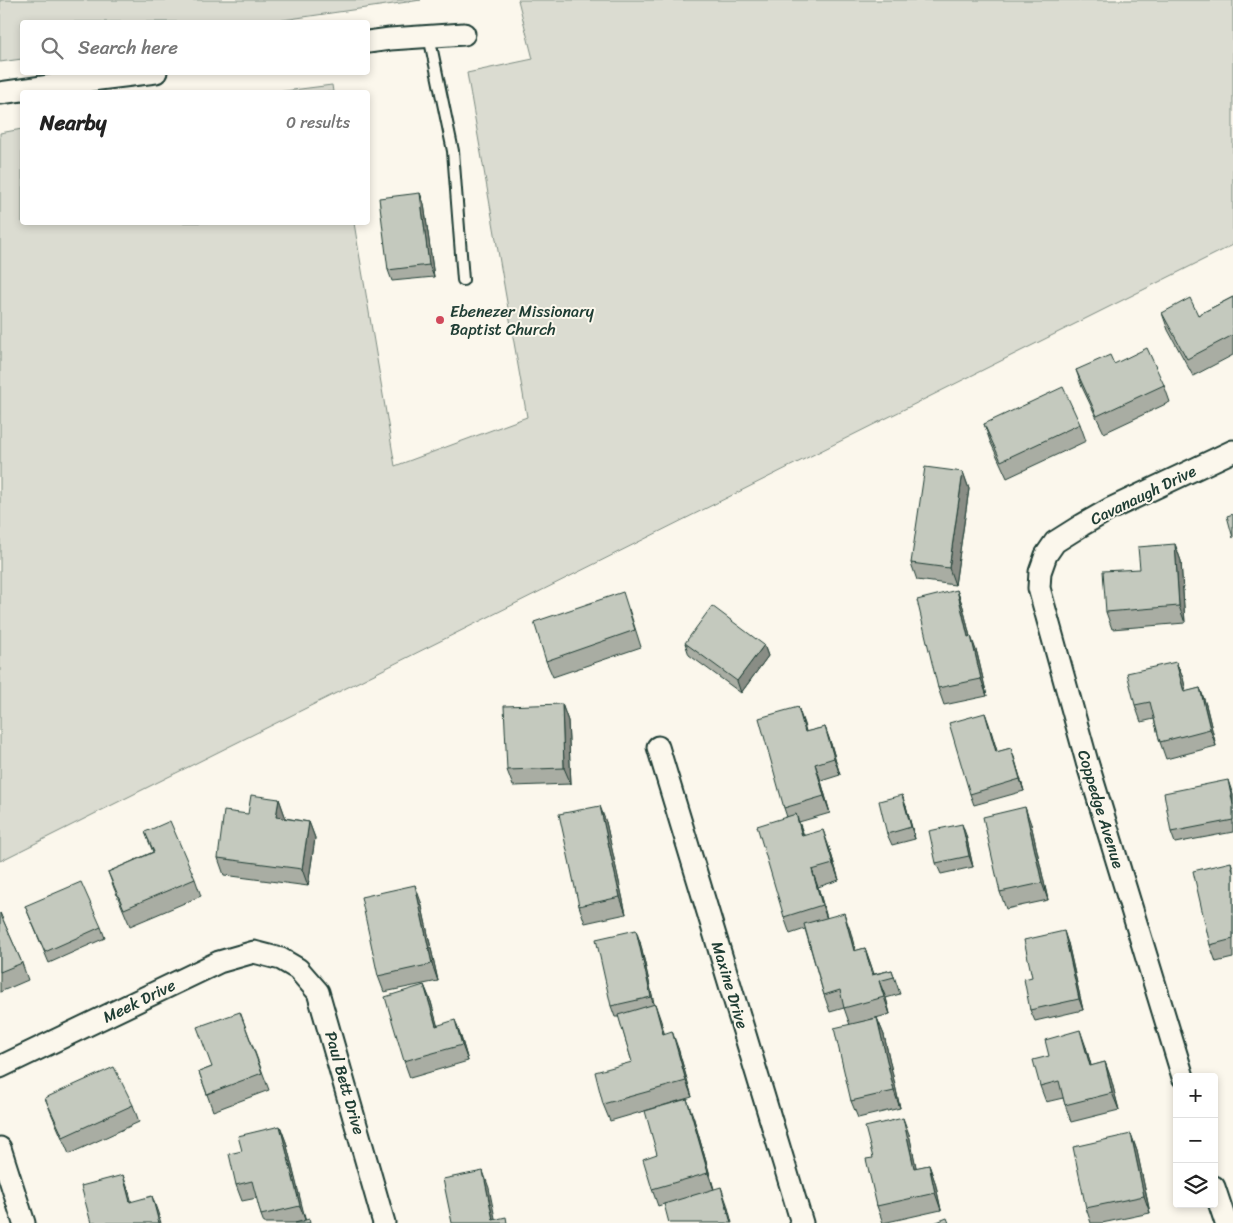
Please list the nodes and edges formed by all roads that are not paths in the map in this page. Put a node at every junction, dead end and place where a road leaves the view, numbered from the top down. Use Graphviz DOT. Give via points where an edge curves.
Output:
graph roads {
  1 [pos="464,34"];
  2 [pos="429,36"];
  3 [pos="370,42"];
  4 [pos="132,75"];
  5 [pos="20,90"];
  6 [pos="21,90"];
  7 [pos="0,93"];
  8 [pos="463,280"];
  9 [pos="1233,451"];
  10 [pos="1055,542"];
  11 [pos="658,747"];
  12 [pos="281,959"];
  13 [pos="0,1067"];
  14 [pos="1182,1073"];
  15 [pos="0,1148"];
  16 [pos="1218,1199"];
  17 [pos="24,1223"];
  18 [pos="384,1223"];
  19 [pos="802,1223"];
  20 [pos="1226,1223"];
  1 -- 2 [label="street"];
  2 -- 3 [label="street"];
  2 -- 8 [label="lane" via="454,151"];
  4 -- 6 [label="street"];
  5 -- 7 [label="street"];
  9 -- 10 [label="street, Cavanaugh Drive" via="1110,509"];
  10 -- 14 [label="street, Coppedge Avenue" via="1040,572 1039,588 1087,762"];
  11 -- 19 [label="street, Maxine Drive"];
  12 -- 13 [label="street, Meek Drive" via="254,952 219,962"];
  12 -- 18 [label="street, Paul Bett Drive" via="298,969 318,992"];
  15 -- 17 [label="street"];
  16 -- 20 [label="street"];
}
